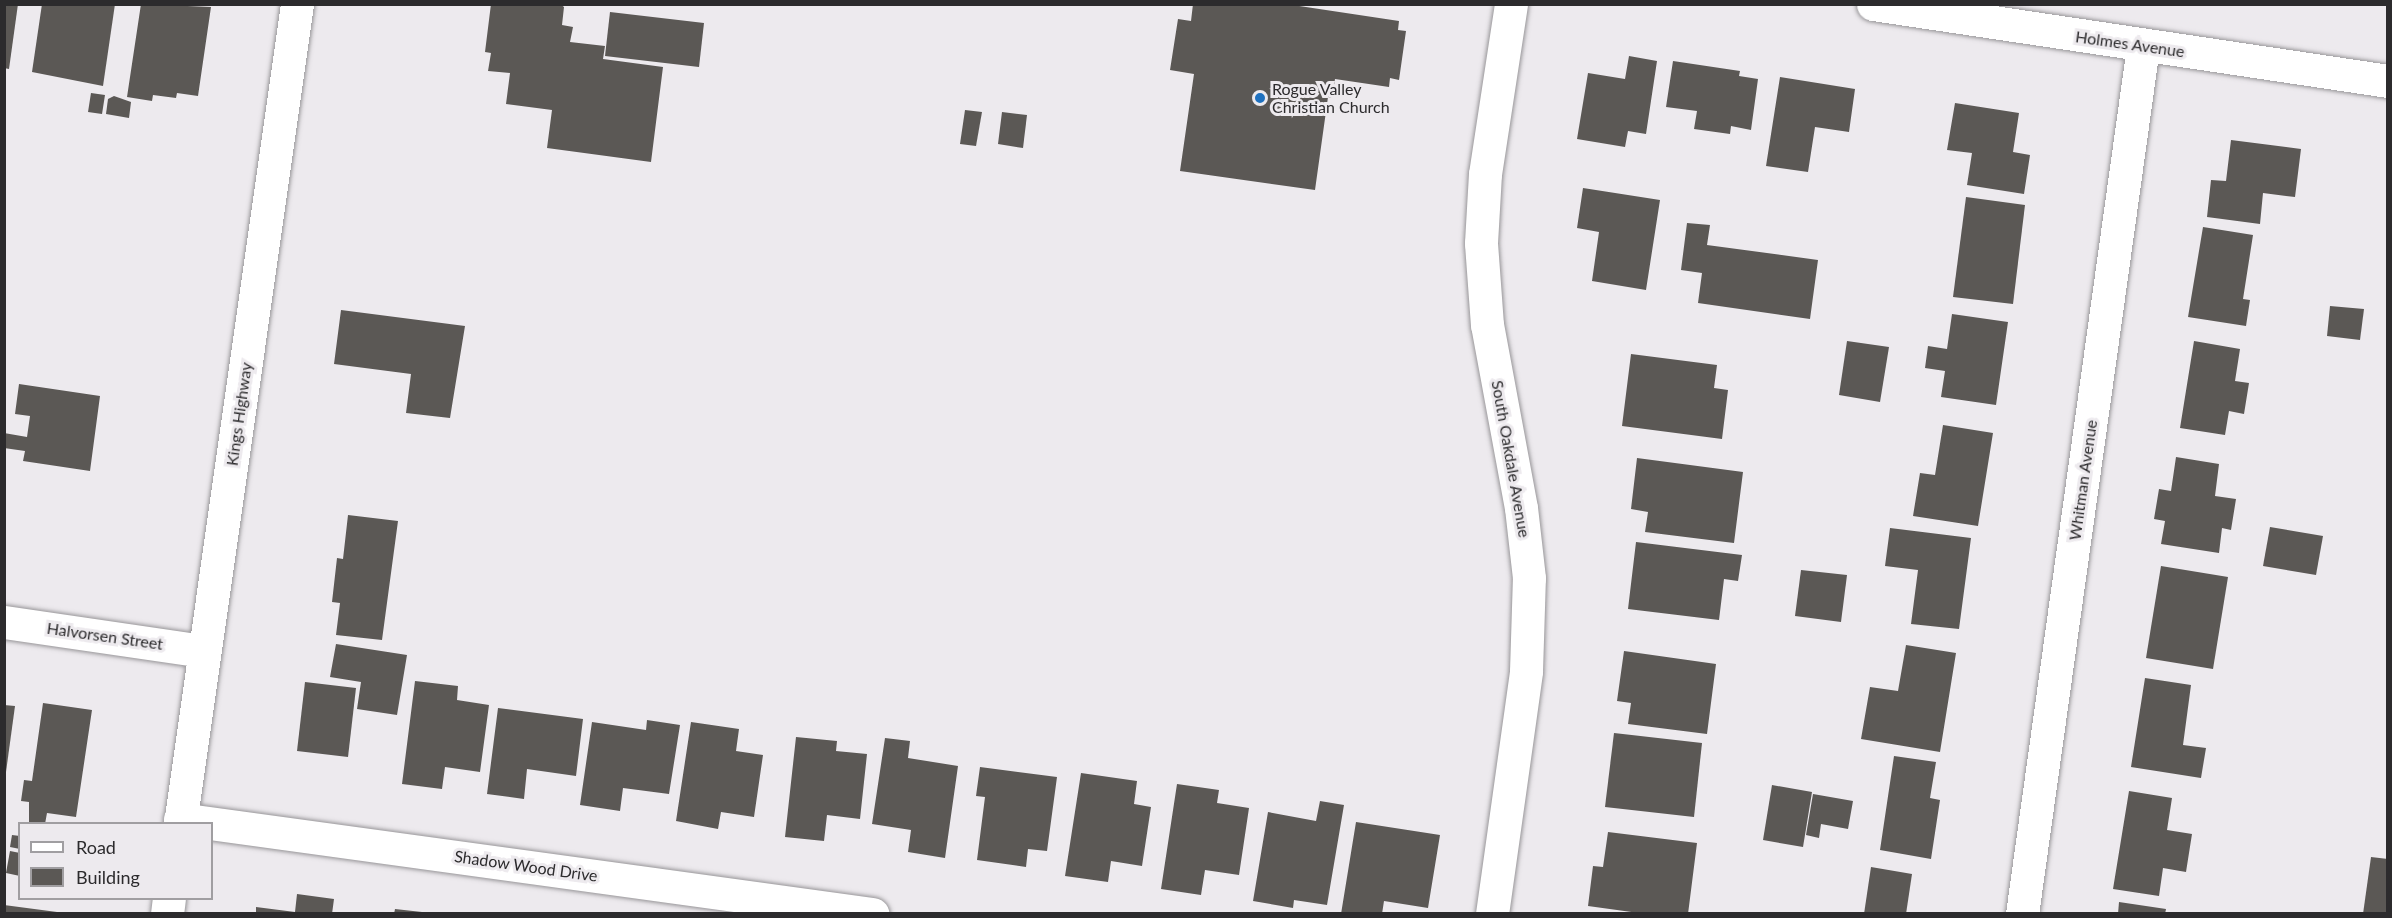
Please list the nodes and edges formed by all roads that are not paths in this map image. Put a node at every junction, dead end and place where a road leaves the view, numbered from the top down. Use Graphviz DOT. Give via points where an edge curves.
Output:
graph roads {
  1 [pos="297,4"];
  2 [pos="1511,4"];
  3 [pos="1873,4"];
  4 [pos="2143,46"];
  5 [pos="2388,81"];
  6 [pos="4,622"];
  7 [pos="204,651"];
  8 [pos="180,821"];
  9 [pos="213,825"];
  10 [pos="873,914"];
  11 [pos="1492,914"];
  12 [pos="2022,914"];
  1 -- 7 [label="street, Kings Highway"];
  2 -- 11 [label="street, South Oakdale Avenue" via="1485,174 1481,243 1487,325 1521,508 1529,578 1526,671"];
  3 -- 4 [label="street, Holmes Avenue"];
  4 -- 5 [label="street, Holmes Avenue"];
  4 -- 12 [label="street, Whitman Avenue"];
  6 -- 7 [label="street, Halvorsen Street"];
  7 -- 8 [label="street, Kings Highway"];
  9 -- 10 [label="street, Shadow Wood Drive"];
}
